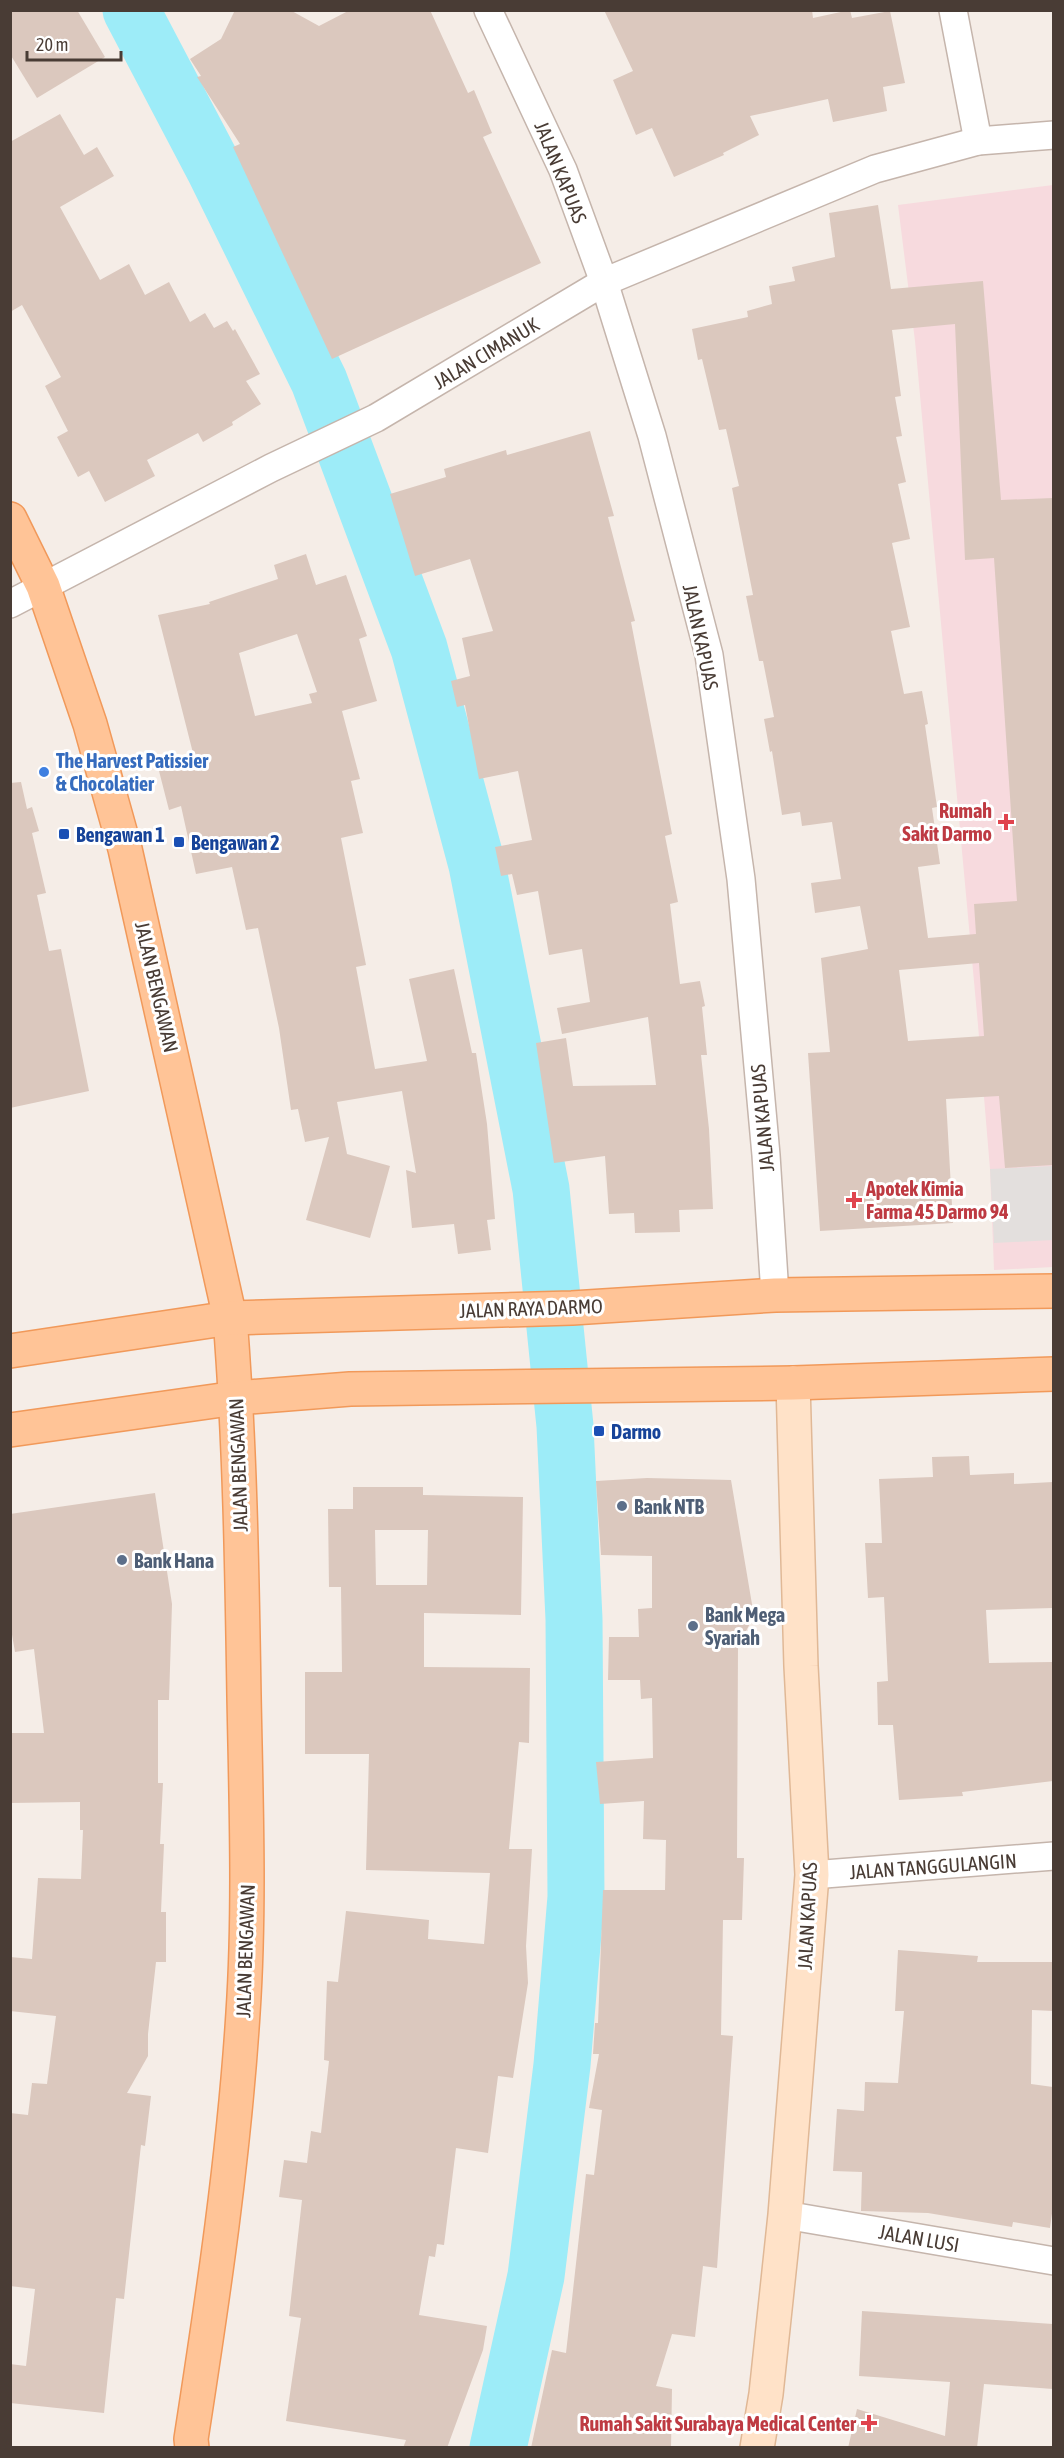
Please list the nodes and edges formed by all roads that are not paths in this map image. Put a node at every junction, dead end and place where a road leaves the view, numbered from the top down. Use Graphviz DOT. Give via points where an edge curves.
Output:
graph roads {
  1 [pos="488,10"];
  2 [pos="953,10"];
  3 [pos="1053,135"];
  4 [pos="978,141"];
  5 [pos="604,282"];
  6 [pos="10,519"];
  7 [pos="43,586"];
  8 [pos="10,604"];
  9 [pos="1053,1292"];
  10 [pos="775,1295"];
  11 [pos="230,1318"];
  12 [pos="10,1352"];
  13 [pos="1053,1374"];
  14 [pos="793,1383"];
  15 [pos="236,1398"];
  16 [pos="10,1430"];
  17 [pos="1053,1857"];
  18 [pos="812,1875"];
  19 [pos="785,2215"];
  20 [pos="1053,2261"];
  21 [pos="190,2445"];
  22 [pos="757,2448"];
  1 -- 5 [label="street, JALAN KAPUAS" via="563,170"];
  2 -- 4 [label="street"];
  3 -- 4 [label="street, JALAN CIMANUK"];
  4 -- 5 [label="street, JALAN CIMANUK" via="875,169"];
  5 -- 7 [label="street, JALAN CIMANUK" via="376,418"];
  5 -- 10 [label="street, JALAN KAPUAS" via="651,436 709,655 741,879"];
  6 -- 7 [label="main road, JALAN BENGAWAN"];
  7 -- 8 [label="street, JALAN CIMANUK"];
  7 -- 11 [label="main road, JALAN BENGAWAN" via="90,724 125,849"];
  9 -- 10 [label="main road, JALAN RAYA DARMO"];
  10 -- 11 [label="main road, JALAN RAYA DARMO" via="572,1308"];
  11 -- 12 [label="main road, JALAN RAYA DARMO"];
  11 -- 15 [label="main road, JALAN BENGAWAN"];
  13 -- 14 [label="main road"];
  14 -- 15 [label="main road" via="350,1389"];
  14 -- 18 [label="street, JALAN KAPUAS"];
  15 -- 16 [label="main road"];
  15 -- 21 [label="main road, JALAN BENGAWAN" via="248,1885 244,2011 217,2273"];
  17 -- 18 [label="street, JALAN TANGGULANGIN"];
  18 -- 19 [label="street, JALAN KAPUAS"];
  19 -- 20 [label="street, JALAN LUSI"];
  19 -- 22 [label="street, JALAN KAPUAS"];
}
